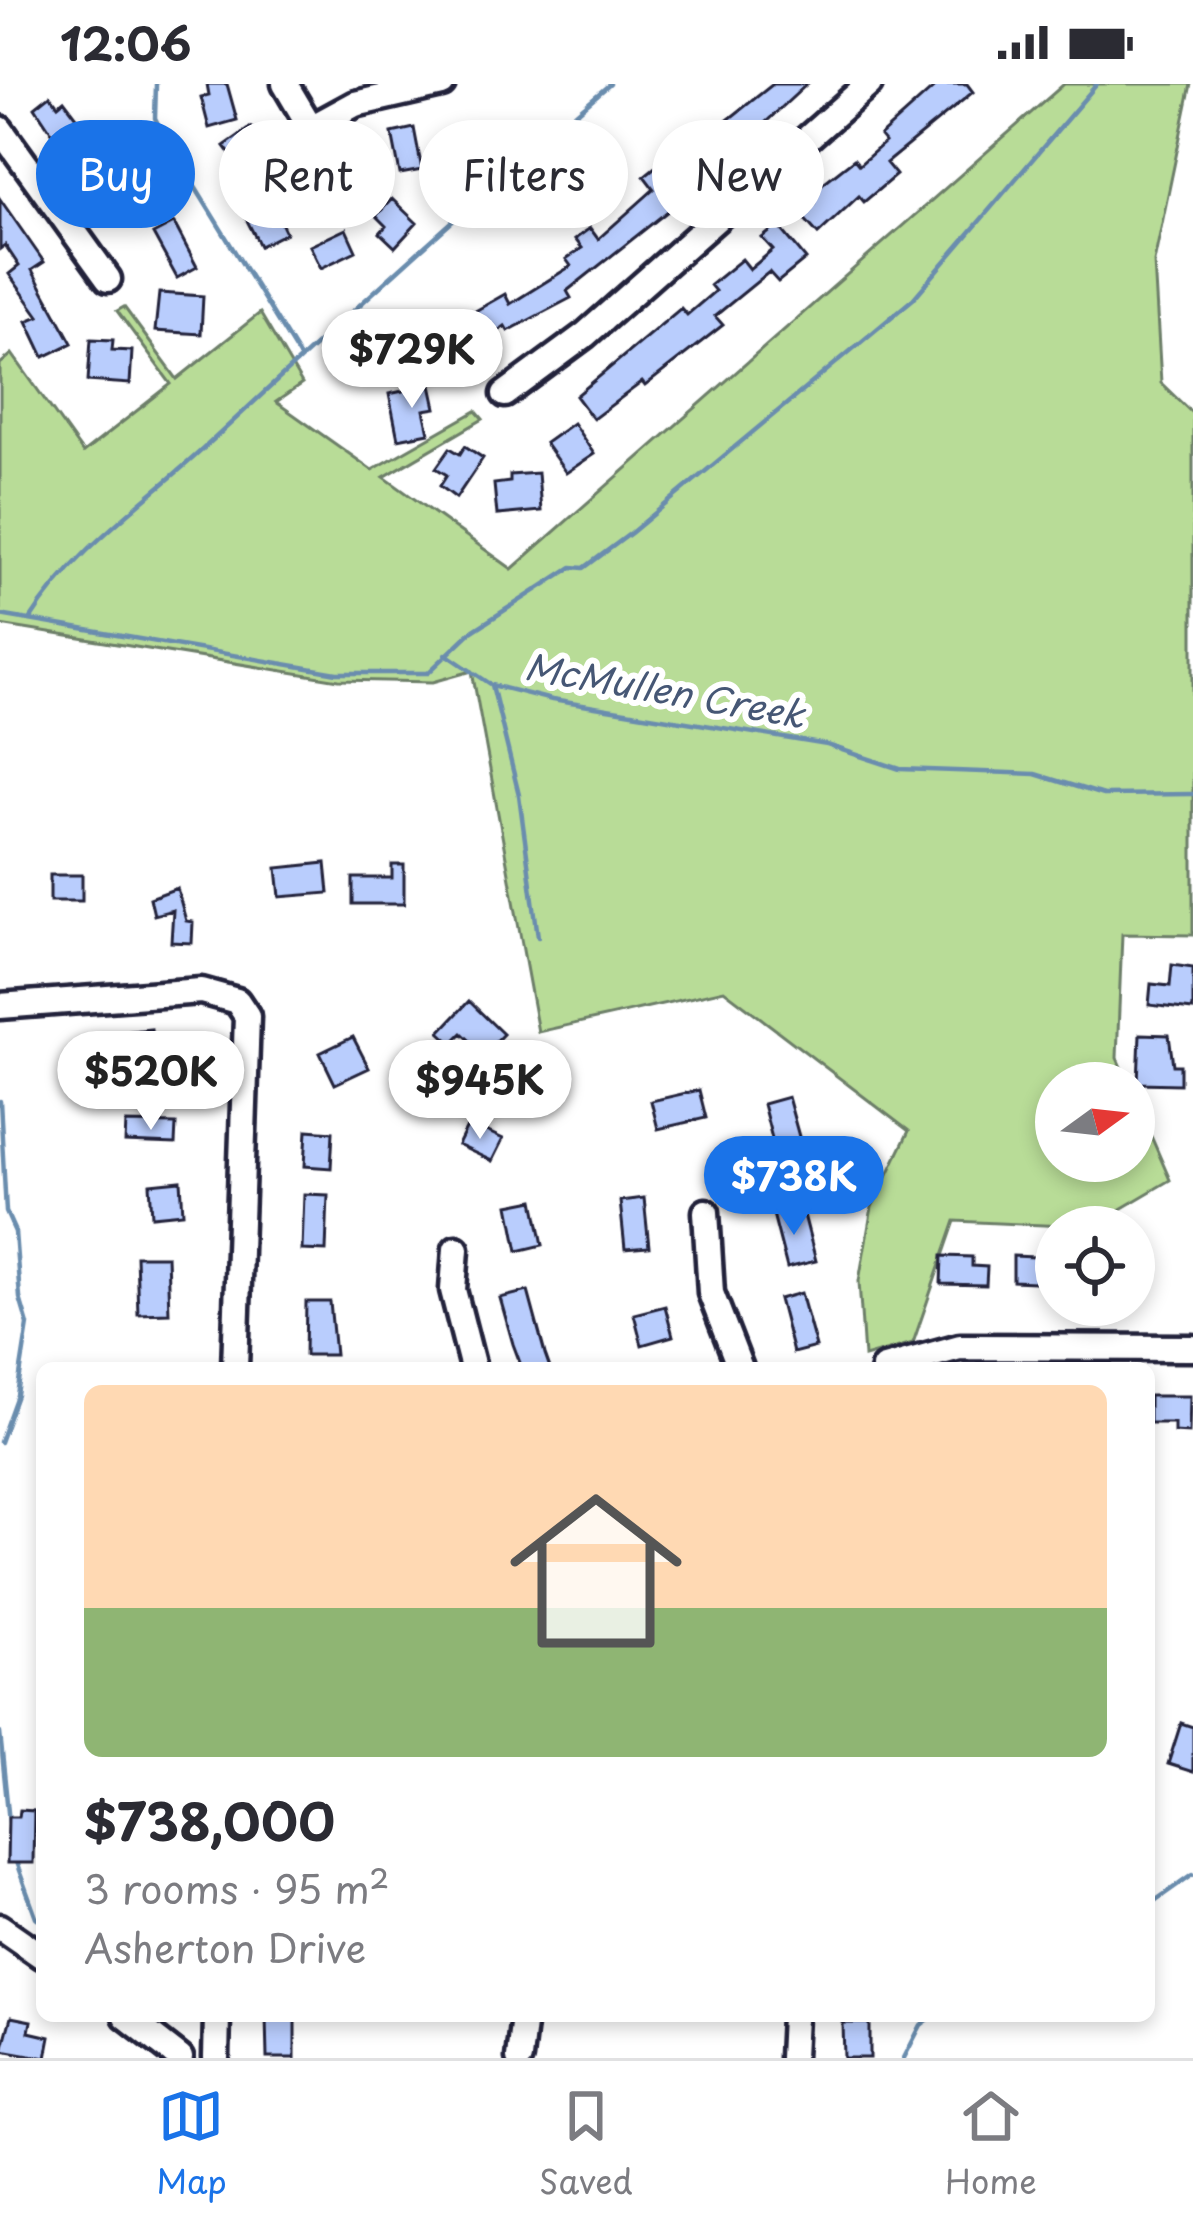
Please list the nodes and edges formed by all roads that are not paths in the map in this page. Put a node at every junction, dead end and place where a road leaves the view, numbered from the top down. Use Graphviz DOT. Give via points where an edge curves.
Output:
graph roads {
  1 [pos="285,84"];
  2 [pos="442,84"];
  3 [pos="868,84"];
  4 [pos="305,120"];
  5 [pos="325,120"];
  6 [pos="0,129"];
  7 [pos="108,279"];
  8 [pos="505,394"];
  9 [pos="0,1006"];
  10 [pos="706,1212"];
  11 [pos="456,1249"];
  12 [pos="1193,1348"];
  13 [pos="235,1362"];
  14 [pos="471,1362"];
  15 [pos="738,1362"];
  16 [pos="906,1362"];
  17 [pos="0,1928"];
  18 [pos="36,1952"];
  19 [pos="134,2022"];
  20 [pos="217,2022"];
  21 [pos="523,2022"];
  22 [pos="794,2022"];
  23 [pos="180,2058"];
  24 [pos="216,2058"];
  25 [pos="519,2058"];
  26 [pos="792,2058"];
  1 -- 4 [label="street"];
  2 -- 5 [label="street" via="356,104"];
  3 -- 8 [label="street" via="585,335"];
  6 -- 7 [label="street"];
  9 -- 13 [label="street" via="201,991 237,1001 247,1016"];
  10 -- 15 [label="street" via="712,1294"];
  11 -- 14 [label="street" via="453,1290"];
  12 -- 16 [label="street" via="960,1347"];
  17 -- 18 [label="street"];
  19 -- 23 [label="street"];
  20 -- 24 [label="street"];
  21 -- 25 [label="street"];
  22 -- 26 [label="street"];
}
